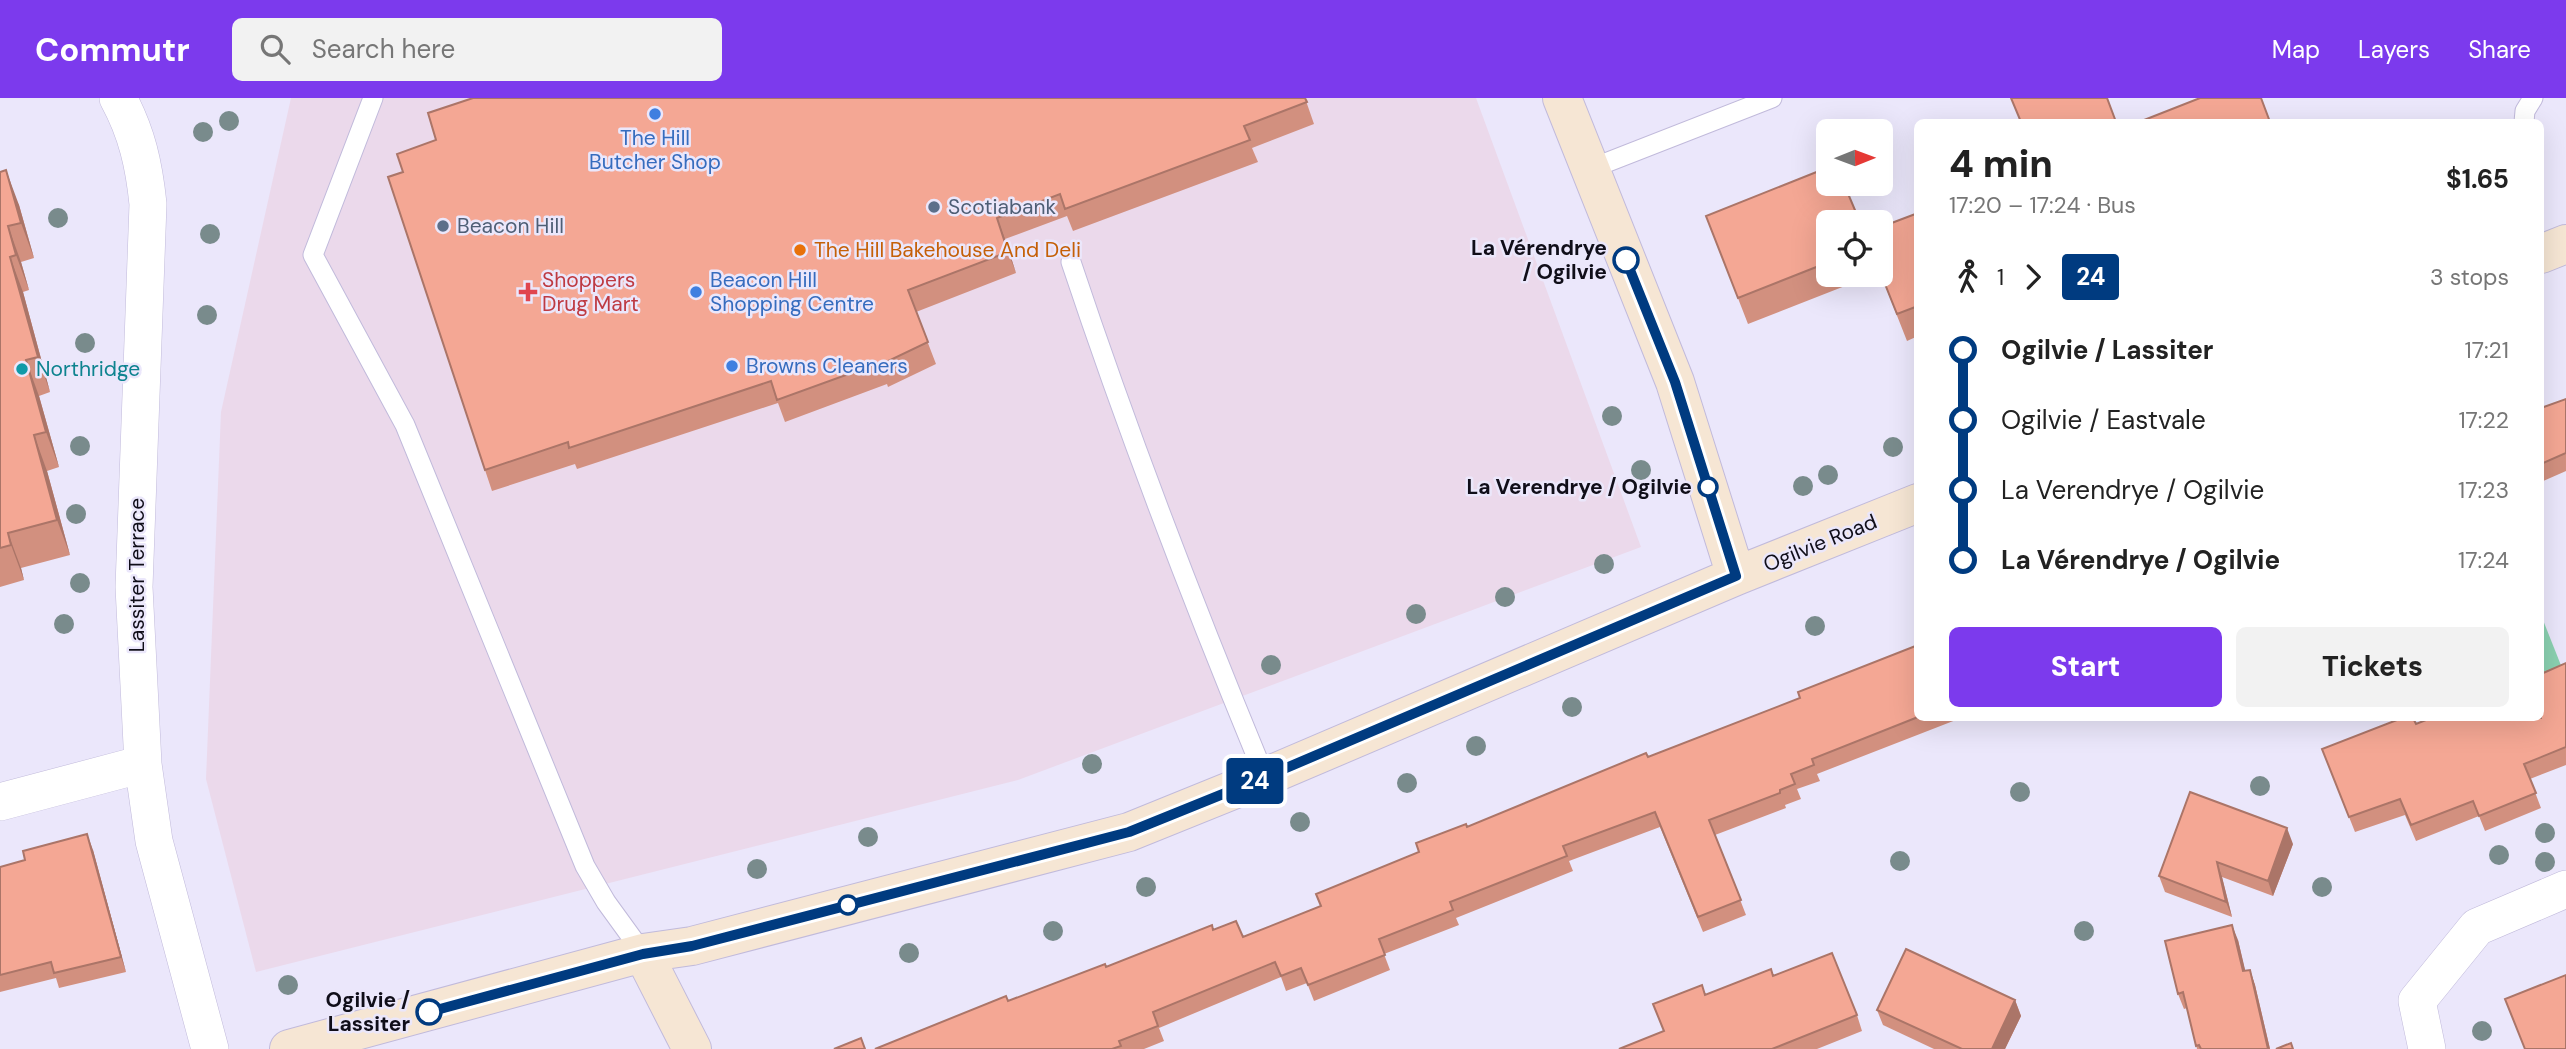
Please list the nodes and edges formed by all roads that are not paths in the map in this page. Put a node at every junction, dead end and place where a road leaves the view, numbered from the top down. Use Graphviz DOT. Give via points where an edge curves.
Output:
graph roads {
  1 [pos="118,98"];
  2 [pos="373,98"];
  3 [pos="1562,98"];
  4 [pos="1772,98"];
  5 [pos="2533,98"];
  6 [pos="2524,119"];
  7 [pos="1590,169"];
  8 [pos="1070,262"];
  9 [pos="1914,505"];
  10 [pos="1736,576"];
  11 [pos="143,764"];
  12 [pos="1265,777"];
  13 [pos="0,802"];
  14 [pos="2566,889"];
  15 [pos="643,954"];
  16 [pos="210,1049"];
  17 [pos="289,1049"];
  18 [pos="692,1049"];
  19 [pos="2427,1049"];
  1 -- 11 [label="street, Lassiter Terrace" via="133,127 148,204 134,587"];
  2 -- 15 [label="lane" via="313,255 405,425 585,866"];
  3 -- 7 [label="street"];
  4 -- 7 [label="lane"];
  5 -- 6 [label="lane"];
  7 -- 10 [label="street" via="1675,382"];
  8 -- 12 [label="lane" via="1112,387"];
  9 -- 10 [label="street, Ogilvie Road"];
  10 -- 12 [label="street, Ogilvie Road"];
  11 -- 13 [label="street"];
  11 -- 16 [label="street, Lassiter Terrace" via="154,841"];
  12 -- 15 [label="street, Ogilvie Road" via="1129,832 692,946"];
  14 -- 19 [label="street" via="2477,927 2417,1001"];
  15 -- 17 [label="street, Ogilvie Road"];
  15 -- 18 [label="street"];
}
